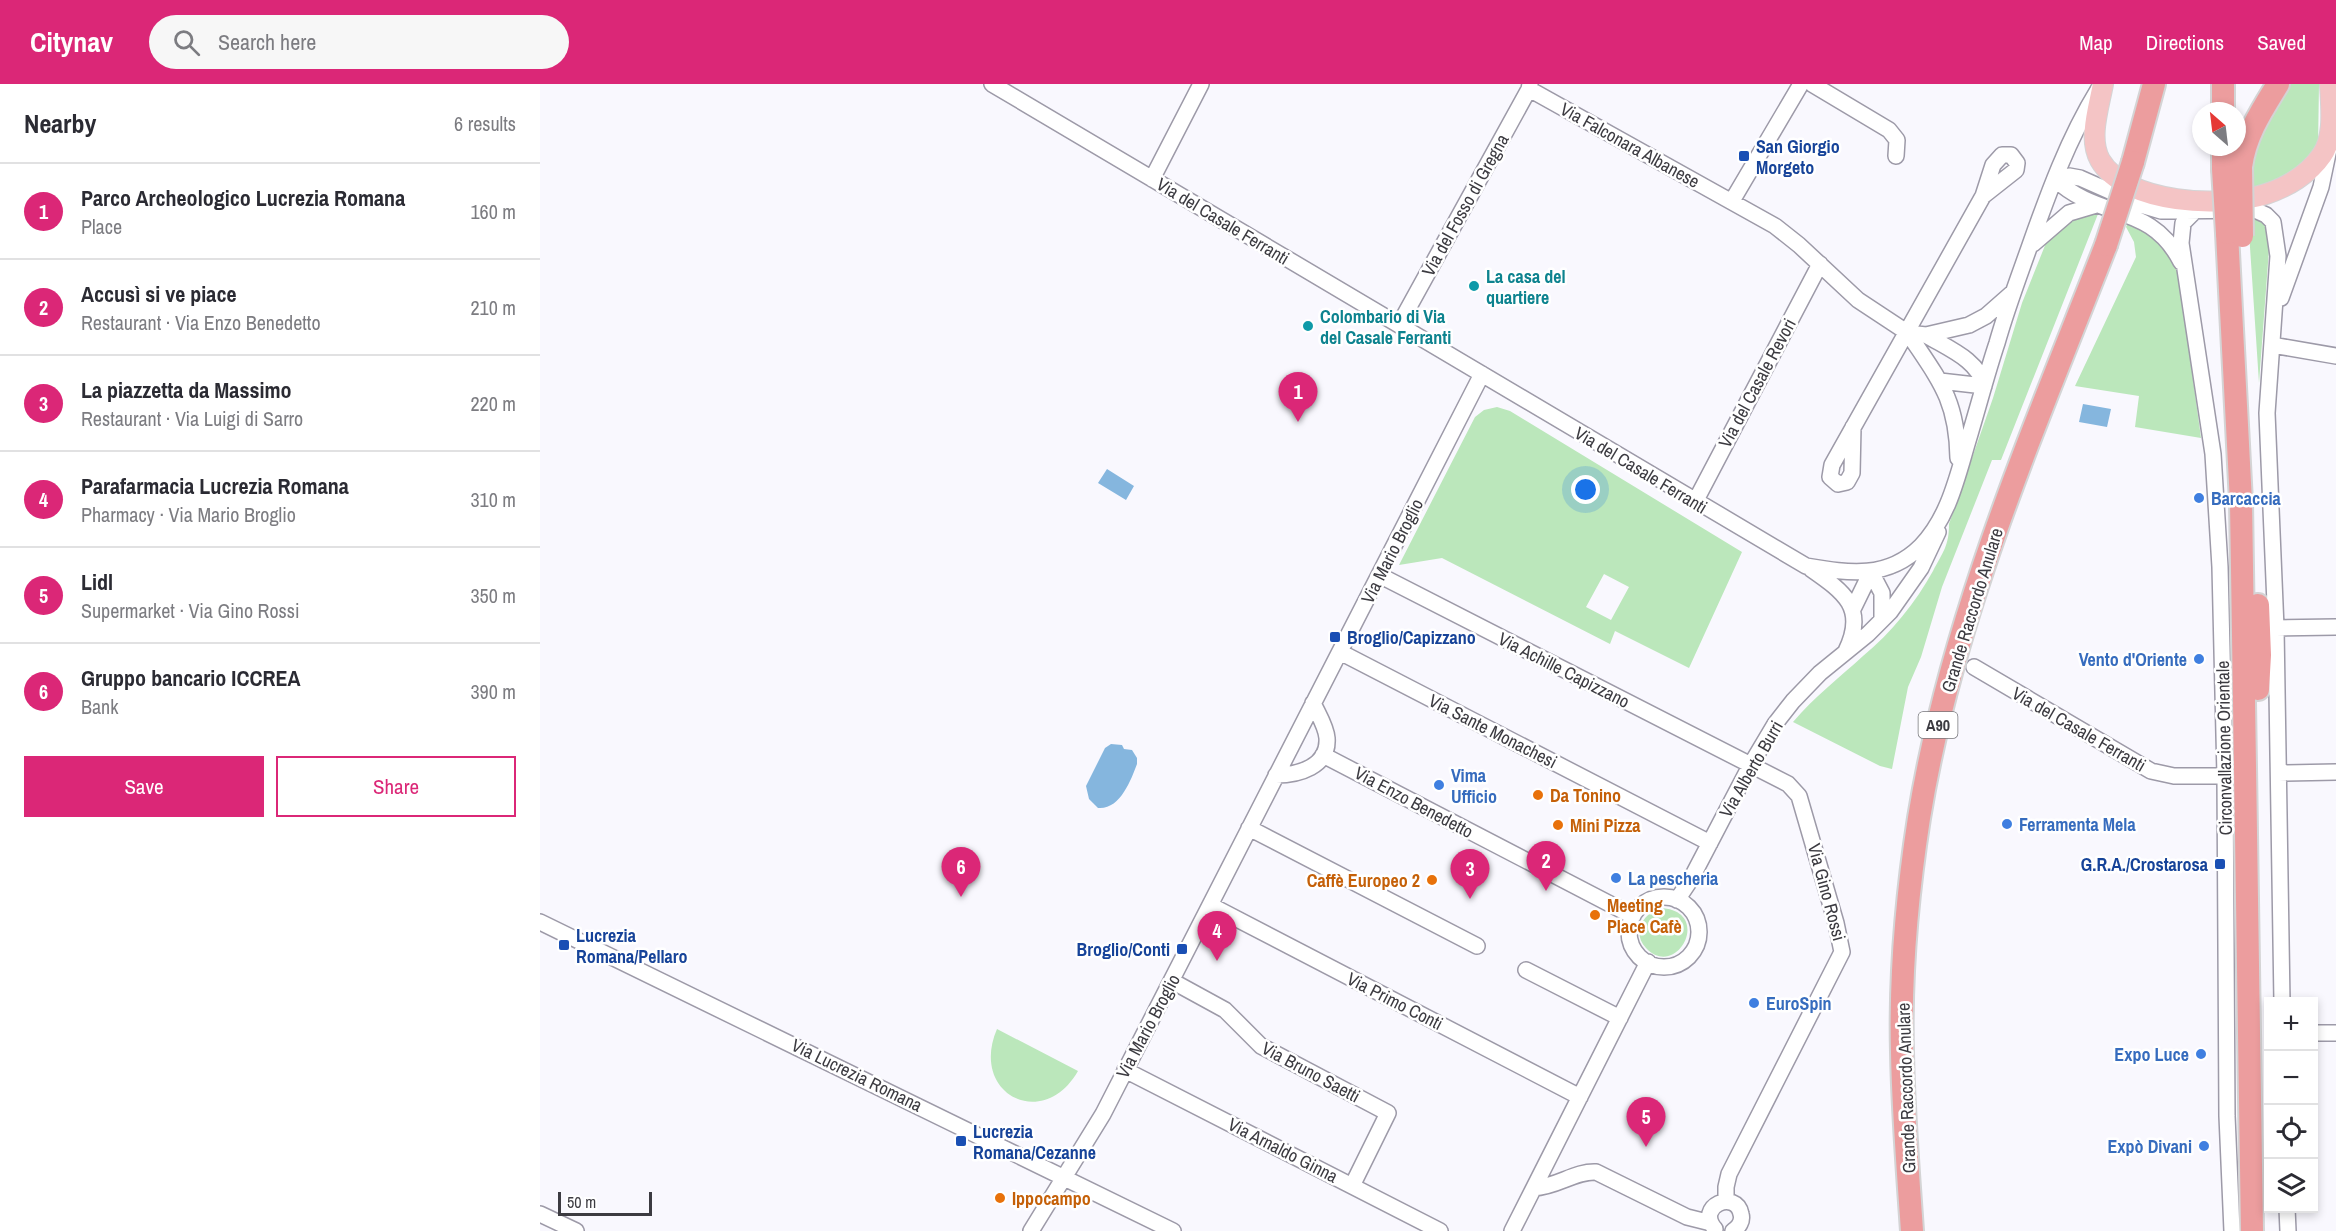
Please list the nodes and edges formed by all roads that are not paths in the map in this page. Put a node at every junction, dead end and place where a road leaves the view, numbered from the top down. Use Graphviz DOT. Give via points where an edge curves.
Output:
graph roads {
  1 [pos="992,84"];
  2 [pos="1201,84"];
  3 [pos="1801,84"];
  4 [pos="1812,84"];
  5 [pos="2102,84"];
  6 [pos="2154,84"];
  7 [pos="2223,84"];
  8 [pos="2278,84"];
  9 [pos="2330,84"];
  10 [pos="1529,87"];
  11 [pos="2223,102"];
  12 [pos="2330,138"];
  13 [pos="1896,156"];
  14 [pos="2229,161"];
  15 [pos="1152,179"];
  16 [pos="2055,179"];
  17 [pos="1983,195"];
  18 [pos="1732,201"];
  19 [pos="2096,205"];
  20 [pos="2194,213"];
  21 [pos="2029,248"];
  22 [pos="1820,264"];
  23 [pos="2184,268"];
  24 [pos="2013,292"];
  25 [pos="2274,318"];
  26 [pos="1399,325"];
  27 [pos="1908,333"];
  28 [pos="1926,335"];
  29 [pos="2272,345"];
  30 [pos="2336,356"];
  31 [pos="1482,374"];
  32 [pos="1940,381"];
  33 [pos="1984,386"];
  34 [pos="1509,392"];
  35 [pos="1470,398"];
  36 [pos="1853,428"];
  37 [pos="1958,474"];
  38 [pos="1695,502"];
  39 [pos="1944,512"];
  40 [pos="1806,566"];
  41 [pos="1871,572"];
  42 [pos="1379,575"];
  43 [pos="1853,609"];
  44 [pos="1882,620"];
  45 [pos="2336,627"];
  46 [pos="2276,628"];
  47 [pos="1340,652"];
  48 [pos="1845,653"];
  49 [pos="1974,667"];
  50 [pos="1313,703"];
  51 [pos="1323,755"];
  52 [pos="1750,766"];
  53 [pos="2336,772"];
  54 [pos="2235,773"];
  55 [pos="2279,773"];
  56 [pos="1276,775"];
  57 [pos="1249,828"];
  58 [pos="1710,843"];
  59 [pos="1677,900"];
  60 [pos="1210,905"];
  61 [pos="1633,916"];
  62 [pos="540,922"];
  63 [pos="1477,946"];
  64 [pos="1648,962"];
  65 [pos="1526,970"];
  66 [pos="1172,981"];
  67 [pos="2282,997"];
  68 [pos="1620,1018"];
  69 [pos="2318,1033"];
  70 [pos="2336,1033"];
  71 [pos="1125,1070"];
  72 [pos="1580,1097"];
  73 [pos="1065,1178"];
  74 [pos="1352,1186"];
  75 [pos="1534,1188"];
  76 [pos="1726,1201"];
  77 [pos="2287,1213"];
  78 [pos="540,1214"];
  79 [pos="1149,1226"];
  80 [pos="1714,1227"];
  81 [pos="576,1231"];
  82 [pos="1031,1231"];
  83 [pos="1173,1231"];
  84 [pos="1440,1231"];
  85 [pos="1512,1231"];
  86 [pos="1733,1231"];
  87 [pos="1912,1231"];
  88 [pos="2232,1231"];
  89 [pos="2252,1231"];
  90 [pos="2288,1231"];
  1 -- 15 [label="street, Via del Casale Ferranti"];
  2 -- 15 [label="street"];
  3 -- 18 [label="street"];
  4 -- 13 [label="street" via="1889,130 1897,140"];
  5 -- 12 [label="main road" via="2095,132 2100,159 2109,172 2128,186 2159,196 2199,201 2266,194 2308,171"];
  5 -- 16 [label="street, Via del Casale Ferranti"];
  6 -- 87 [label="highway, Grande Raccordo Anulare / A90, bridge" via="2106,245 1981,574 1953,664 1926,778 1912,872 1903,977 1902,1052"];
  7 -- 11 [label="highway"];
  8 -- 14 [label="highway" via="2246,142"];
  9 -- 12 [label="main road"];
  10 -- 18 [label="street, Via Falconara Albanese"];
  10 -- 26 [label="street, Via del Fosso di Gregna"];
  12 -- 25 [label="street" via="2322,187"];
  14 -- 54 [label="highway, bridge" via="2241,502"];
  15 -- 26 [label="street, Via del Casale Ferranti"];
  16 -- 19 [label="street"];
  16 -- 20 [label="street" via="2076,176 2146,207"];
  16 -- 21 [label="street, Via del Casale Ferranti"];
  17 -- 27 [label="street"];
  18 -- 22 [label="street, Via Falconara Albanese" via="1783,231"];
  19 -- 21 [label="street" via="2069,213"];
  19 -- 23 [label="street" via="2155,228 2169,241"];
  20 -- 23 [label="street" via="2184,220 2182,227"];
  20 -- 25 [label="street" via="2255,210 2271,219 2278,256"];
  21 -- 24 [label="street, Via del Casale Ferranti"];
  22 -- 27 [label="street, Via Falconara Albanese" via="1858,300"];
  22 -- 38 [label="street, Via del Casale Revori"];
  23 -- 54 [label="street, Circonvallazione Orientale" via="2215,466"];
  24 -- 28 [label="street" via="1976,322"];
  24 -- 33 [label="street, Via del Casale Ferranti"];
  25 -- 29 [label="street"];
  26 -- 31 [label="street, Via del Casale Ferranti"];
  27 -- 28 [label="street"];
  27 -- 32 [label="street"];
  27 -- 36 [label="street"];
  28 -- 33 [label="street" via="1971,363"];
  29 -- 30 [label="street"];
  29 -- 46 [label="street" via="2267,413"];
  31 -- 34 [label="street, Via del Casale Ferranti"];
  31 -- 35 [label="street, Via Mario Broglio"];
  32 -- 33 [label="street"];
  32 -- 37 [label="street" via="1954,417"];
  33 -- 37 [label="street, Via del Casale Ferranti"];
  34 -- 35 [label="street" via="1487,392"];
  34 -- 38 [label="street, Via del Casale Ferranti"];
  35 -- 42 [label="street, Via Mario Broglio"];
  37 -- 39 [label="street, Via del Casale Ferranti"];
  38 -- 40 [label="street, Via del Casale Ferranti"];
  39 -- 41 [label="street, Via del Casale Ferranti" via="1917,549 1900,561"];
  39 -- 44 [label="street, Via Alberto Burri" via="1927,559"];
  40 -- 41 [label="street, Via del Casale Ferranti" via="1848,573"];
  40 -- 43 [label="street" via="1842,593"];
  41 -- 43 [label="street"];
  41 -- 44 [label="street" via="1882,593"];
  42 -- 47 [label="street, Via Mario Broglio"];
  42 -- 52 [label="street, Via Achille Capizzano"];
  43 -- 48 [label="street" via="1854,630"];
  44 -- 48 [label="street, Via Alberto Burri"];
  45 -- 46 [label="street"];
  46 -- 55 [label="street"];
  47 -- 50 [label="street, Via Mario Broglio"];
  47 -- 58 [label="street, Via Sante Monachesi"];
  48 -- 52 [label="street, Via Alberto Burri" via="1793,701"];
  49 -- 54 [label="street, Via del Casale Ferranti" via="2151,771 2174,777"];
  50 -- 51 [label="street" via="1327,735"];
  50 -- 56 [label="street, Via Mario Broglio"];
  51 -- 56 [label="street" via="1306,771"];
  51 -- 61 [label="street, Via Enzo Benedetto"];
  52 -- 58 [label="street, Via Alberto Burri"];
  52 -- 76 [label="street, Via Gino Rossi" via="1788,784 1800,796 1842,948 1729,1174"];
  53 -- 55 [label="street"];
  54 -- 88 [label="street, Circonvallazione Orientale" via="2228,1116"];
  54 -- 89 [label="highway"];
  55 -- 67 [label="street"];
  56 -- 57 [label="street, Via Mario Broglio"];
  57 -- 60 [label="street, Via Mario Broglio"];
  57 -- 63 [label="street"];
  58 -- 59 [label="street, Via Alberto Burri"];
  59 -- 61 [label="street" via="1655,898"];
  59 -- 64 [label="street" via="1694,915 1699,932 1696,943 1687,957 1676,964"];
  60 -- 66 [label="street, Via Mario Broglio"];
  60 -- 72 [label="street, Via Primo Conti"];
  61 -- 64 [label="street" via="1631,942"];
  62 -- 73 [label="street, Via Lucrezia Romana"];
  64 -- 68 [label="street"];
  65 -- 68 [label="street"];
  66 -- 71 [label="street, Via Mario Broglio"];
  66 -- 74 [label="street, Via Bruno Saetti" via="1225,1010 1265,1049 1388,1113"];
  68 -- 72 [label="street"];
  69 -- 70 [label="street"];
  71 -- 73 [label="street, Via Mario Broglio"];
  71 -- 74 [label="street, Via Arnaldo Ginna"];
  72 -- 75 [label="street"];
  73 -- 79 [label="street, Via Lucrezia Romana"];
  73 -- 82 [label="street, Via Mario Broglio"];
  74 -- 84 [label="street, Via Arnaldo Ginna"];
  75 -- 80 [label="street, Via Gino Rossi" via="1555,1185 1588,1172 1600,1173"];
  75 -- 85 [label="street"];
  76 -- 80 [label="street, Via Gino Rossi" via="1713,1208 1710,1218"];
  76 -- 86 [label="street" via="1736,1205 1741,1214 1740,1224"];
  77 -- 90 [label="street"];
  78 -- 81 [label="street"];
  79 -- 83 [label="street, Via Lucrezia Romana"];
}
